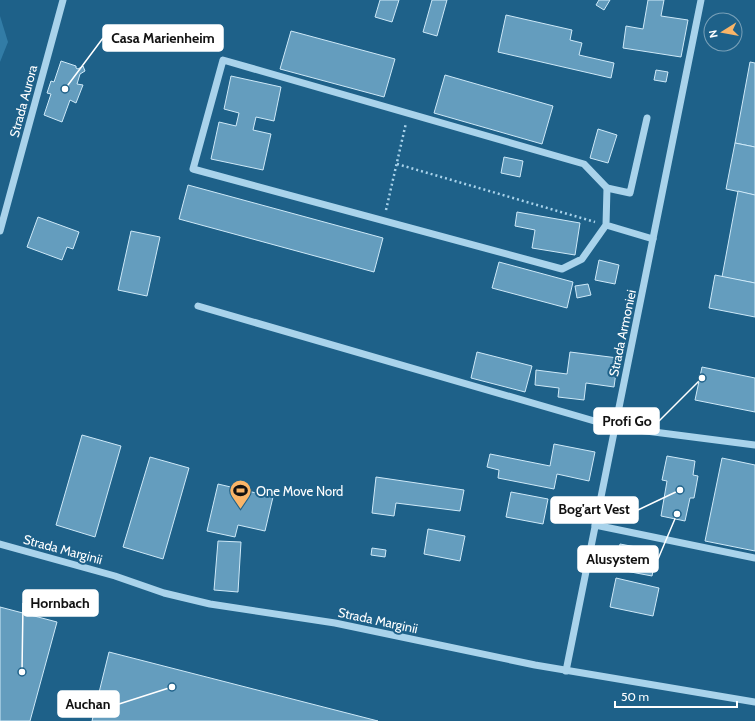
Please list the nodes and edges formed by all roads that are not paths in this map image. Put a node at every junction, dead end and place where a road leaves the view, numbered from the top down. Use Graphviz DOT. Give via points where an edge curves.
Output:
graph roads {
  1 [pos="63,0"];
  2 [pos="701,0"];
  3 [pos="647,118"];
  4 [pos="607,188"];
  5 [pos="606,225"];
  6 [pos="0,231"];
  7 [pos="653,239"];
  8 [pos="198,306"];
  9 [pos="615,427"];
  10 [pos="755,445"];
  11 [pos="595,525"];
  12 [pos="0,544"];
  13 [pos="755,558"];
  14 [pos="566,671"];
  15 [pos="755,702"];
  1 -- 6 [label="street, Strada Aurora"];
  2 -- 7 [label="street, Strada Armoniei"];
  3 -- 4 [label="street" via="630,193"];
  4 -- 5 [label="street"];
  4 -- 5 [label="street" via="584,164 223,60 193,169 562,269 582,259"];
  5 -- 7 [label="street"];
  7 -- 9 [label="street, Strada Armoniei"];
  8 -- 9 [label="street"];
  9 -- 10 [label="street"];
  9 -- 11 [label="street, Strada Armoniei"];
  11 -- 13 [label="street"];
  11 -- 14 [label="street, Strada Armoniei"];
  12 -- 14 [label="street, Strada Marginii" via="164,593 210,604 335,623"];
  14 -- 15 [label="street, Strada Marginii"];
}
